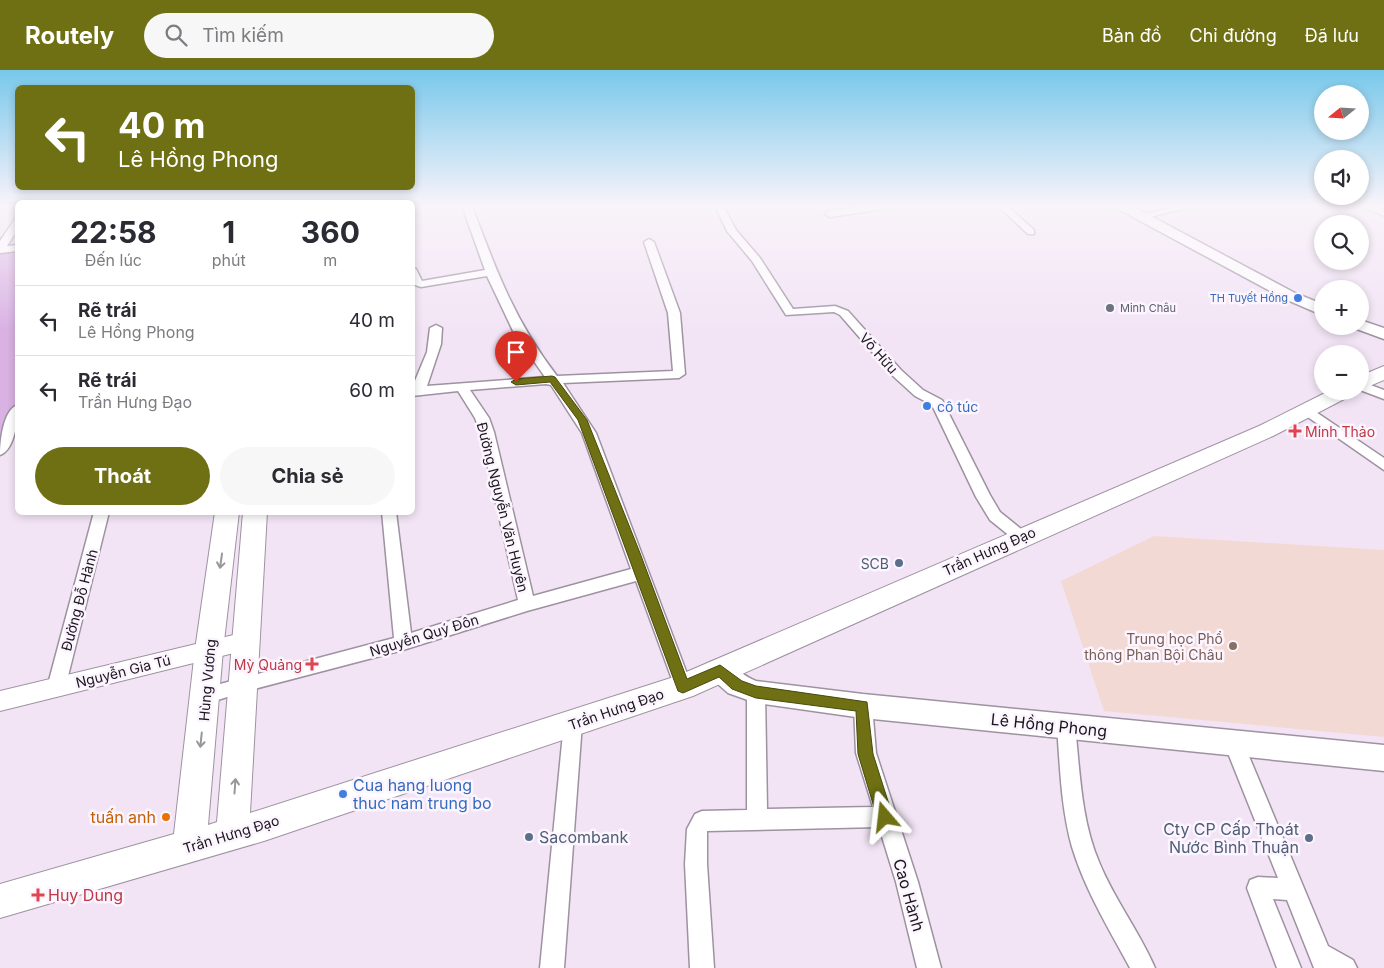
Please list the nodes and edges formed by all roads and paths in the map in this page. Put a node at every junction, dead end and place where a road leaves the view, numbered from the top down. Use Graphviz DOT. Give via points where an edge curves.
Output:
graph roads {
  1 [pos="15,248"];
  2 [pos="483,248"];
  3 [pos="651,248"];
  4 [pos="746,248"];
  5 [pos="1201,248"];
  6 [pos="0,250"];
  7 [pos="492,272"];
  8 [pos="415,281"];
  9 [pos="1314,306"];
  10 [pos="436,328"];
  11 [pos="1369,328"];
  12 [pos="1384,334"];
  13 [pos="1384,372"];
  14 [pos="552,379"];
  15 [pos="1369,380"];
  16 [pos="461,386"];
  17 [pos="1369,389"];
  18 [pos="416,391"];
  19 [pos="1384,395"];
  20 [pos="1327,400"];
  21 [pos="1307,410"];
  22 [pos="15,416"];
  23 [pos="15,443"];
  24 [pos="1,448"];
  25 [pos="1384,465"];
  26 [pos="101,515"];
  27 [pos="227,515"];
  28 [pos="256,515"];
  29 [pos="389,515"];
  30 [pos="1021,537"];
  31 [pos="642,573"];
  32 [pos="527,604"];
  33 [pos="246,641"];
  34 [pos="403,643"];
  35 [pos="209,650"];
  36 [pos="720,670"];
  37 [pos="243,684"];
  38 [pos="683,687"];
  39 [pos="56,688"];
  40 [pos="756,692"];
  41 [pos="206,696"];
  42 [pos="0,701"];
  43 [pos="862,706"];
  44 [pos="573,724"];
  45 [pos="1066,726"];
  46 [pos="1234,743"];
  47 [pos="1384,758"];
  48 [pos="885,817"];
  49 [pos="757,819"];
  50 [pos="232,834"];
  51 [pos="189,847"];
  52 [pos="1294,889"];
  53 [pos="0,901"];
  54 [pos="1323,961"];
  55 [pos="552,968"];
  56 [pos="702,968"];
  57 [pos="929,968"];
  58 [pos="1143,968"];
  59 [pos="1289,968"];
  60 [pos="1345,968"];
  1 -- 6 [label="street"];
  2 -- 7 [label="street"];
  3 -- 14 [label="street" via="674,313 679,374"];
  4 -- 30 [label="street, Võ Hữu" via="790,313 835,309 844,313 897,373 919,393 937,403 995,516"];
  5 -- 9 [label="main road"];
  7 -- 8 [label="street" via="421,284"];
  7 -- 14 [label="street" via="520,332"];
  10 -- 18 [label="street" via="436,344"];
  11 -- 12 [label="main road"];
  13 -- 15 [label="main road"];
  14 -- 16 [label="street"];
  14 -- 31 [label="street" via="574,406 589,433"];
  16 -- 18 [label="street"];
  16 -- 32 [label="street, Đường Nguyễn Văn Huyên" via="482,418 487,432"];
  17 -- 19 [label="street"];
  20 -- 21 [label="main road, Trần Hưng Đạo"];
  21 -- 25 [label="street"];
  21 -- 30 [label="main road, Trần Hưng Đạo" via="1266,431"];
  22 -- 24 [label="street"];
  23 -- 24 [label="street"];
  26 -- 39 [label="street, Đường Đỗ Hành"];
  27 -- 35 [label="main road, Hùng Vương, one-way"];
  28 -- 33 [label="main road"];
  29 -- 34 [label="street"];
  30 -- 36 [label="main road, Trần Hưng Đạo"];
  31 -- 32 [label="street, Nguyễn Quý Đôn"];
  31 -- 38 [label="street"];
  32 -- 34 [label="street, Nguyễn Quý Đôn"];
  33 -- 35 [label="street, Nguyễn Gia Tú"];
  33 -- 37 [label="main road"];
  34 -- 37 [label="street, Nguyễn Quý Đôn"];
  35 -- 39 [label="street, Nguyễn Gia Tú"];
  35 -- 41 [label="main road, Hùng Vương"];
  36 -- 38 [label="main road, Trần Hưng Đạo"];
  36 -- 40 [label="main road, Lê Hồng Phong" via="737,685"];
  37 -- 41 [label="street, Nguyễn Quý Đôn"];
  50 -- 37 [label="main road, one-way"];
  38 -- 44 [label="main road, Trần Hưng Đạo"];
  39 -- 42 [label="street, Nguyễn Gia Tú"];
  40 -- 43 [label="main road, Lê Hồng Phong"];
  40 -- 49 [label="street"];
  41 -- 51 [label="main road, Hùng Vương, one-way"];
  43 -- 45 [label="main road, Lê Hồng Phong"];
  43 -- 48 [label="street, Cao Hành" via="866,754"];
  44 -- 50 [label="main road, Trần Hưng Đạo"];
  44 -- 55 [label="street"];
  45 -- 46 [label="main road, Lê Hồng Phong"];
  45 -- 58 [label="street" via="1073,798 1084,848 1105,897"];
  46 -- 47 [label="main road, Lê Hồng Phong"];
  46 -- 52 [label="street"];
  48 -- 49 [label="street"];
  48 -- 57 [label="street, Cao Hành" via="907,882"];
  49 -- 56 [label="street" via="702,821 697,828"];
  50 -- 51 [label="main road, Trần Hưng Đạo"];
  51 -- 53 [label="main road, Trần Hưng Đạo"];
  52 -- 54 [label="street"];
  52 -- 59 [label="street" via="1258,888"];
  54 -- 60 [label="street"];
}
